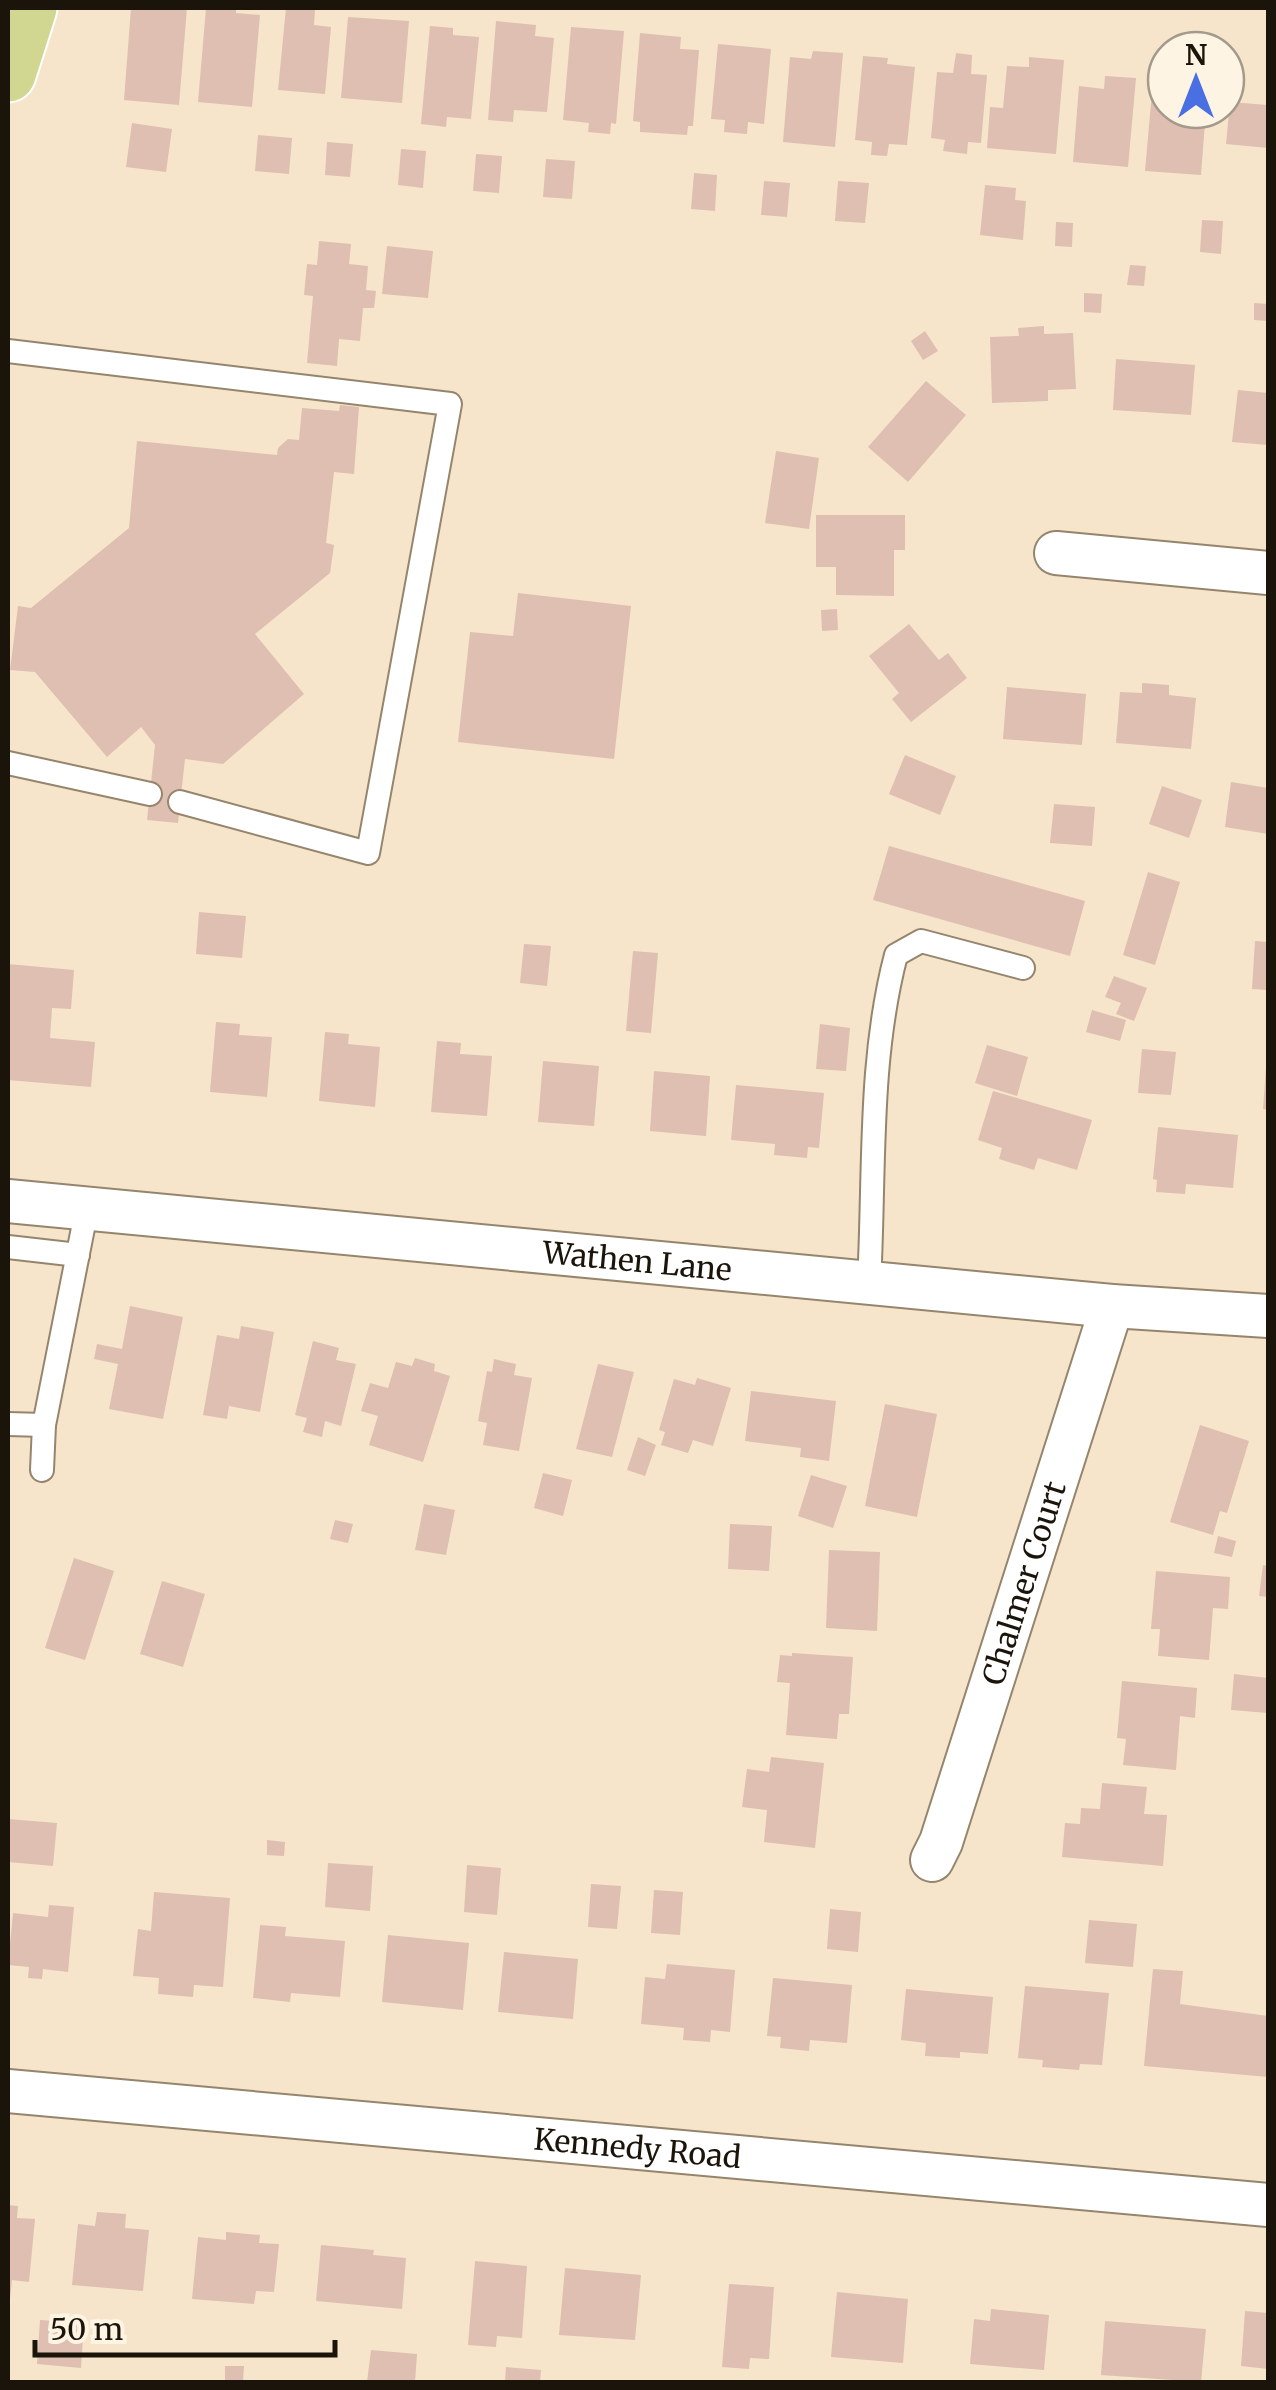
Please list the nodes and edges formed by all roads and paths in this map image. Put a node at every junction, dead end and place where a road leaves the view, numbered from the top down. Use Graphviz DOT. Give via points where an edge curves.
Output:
graph roads {
  1 [pos="29,8"];
  2 [pos="8,74"];
  3 [pos="8,351"];
  4 [pos="1056,553"];
  5 [pos="1268,573"];
  6 [pos="8,763"];
  7 [pos="150,794"];
  8 [pos="180,802"];
  9 [pos="1023,968"];
  10 [pos="8,1201"];
  11 [pos="87,1208"];
  12 [pos="8,1247"];
  13 [pos="78,1255"];
  14 [pos="869,1282"];
  15 [pos="1112,1306"];
  16 [pos="1268,1316"];
  17 [pos="8,1424"];
  18 [pos="44,1425"];
  19 [pos="42,1470"];
  20 [pos="932,1860"];
  21 [pos="8,2091"];
  22 [pos="1268,2205"];
  1 -- 2 [label="main road"];
  3 -- 8 [label="lane" via="450,404 368,853"];
  4 -- 5 [label="street"];
  6 -- 7 [label="lane"];
  9 -- 14 [label="lane" via="921,941 896,955 876,1080"];
  10 -- 11 [label="street, Wathen Lane"];
  11 -- 13 [label="lane"];
  11 -- 14 [label="street, Wathen Lane"];
  12 -- 13 [label="lane"];
  13 -- 18 [label="lane"];
  14 -- 15 [label="street, Wathen Lane"];
  15 -- 16 [label="street, Wathen Lane"];
  15 -- 20 [label="street, Chalmer Court"];
  17 -- 18 [label="lane"];
  18 -- 19 [label="lane"];
  21 -- 22 [label="street, Kennedy Road"];
}
